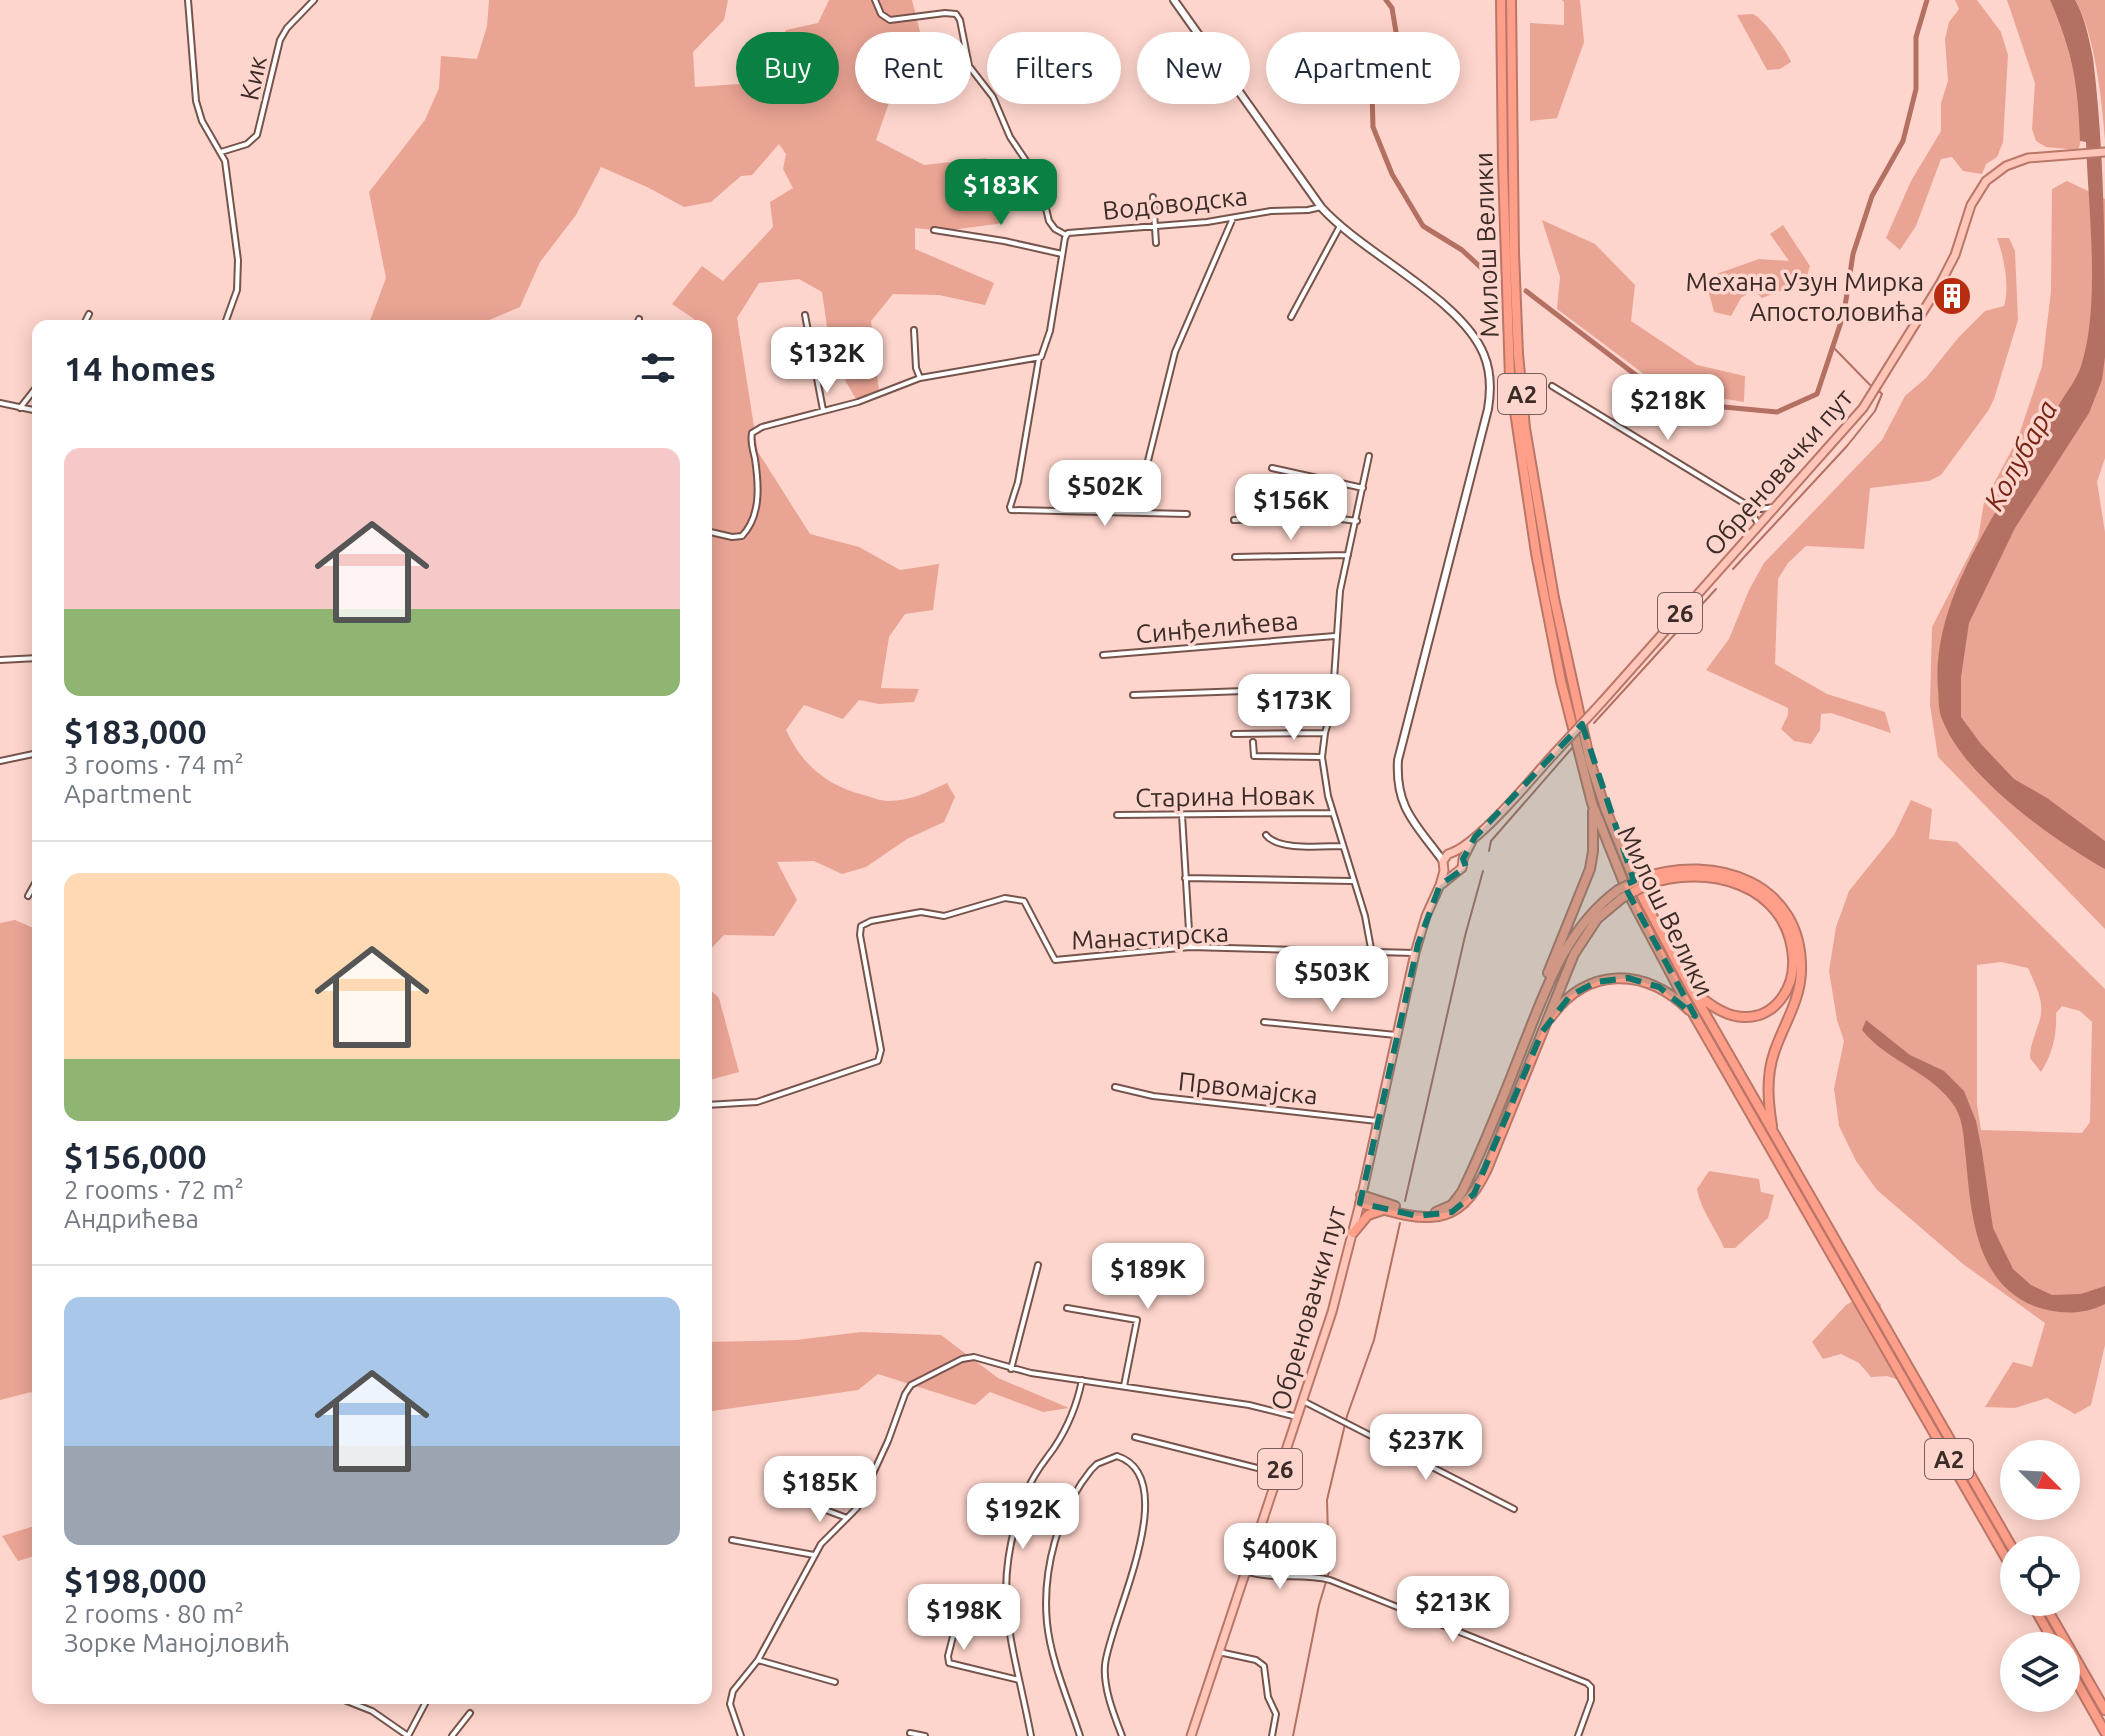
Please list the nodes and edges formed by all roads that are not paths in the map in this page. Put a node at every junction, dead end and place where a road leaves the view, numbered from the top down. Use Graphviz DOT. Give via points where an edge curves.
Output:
graph roads {
  1 [pos="188,0"];
  2 [pos="314,0"];
  3 [pos="875,0"];
  4 [pos="1174,0"];
  5 [pos="1501,0"];
  6 [pos="1511,0"];
  7 [pos="221,152"];
  8 [pos="2105,152"];
  9 [pos="1153,197"];
  10 [pos="1321,207"];
  11 [pos="1233,218"];
  12 [pos="1156,226"];
  13 [pos="1340,226"];
  14 [pos="934,230"];
  15 [pos="1066,235"];
  16 [pos="1156,243"];
  17 [pos="1062,254"];
  18 [pos="89,314"];
  19 [pos="805,315"];
  20 [pos="1291,317"];
  21 [pos="86,320"];
  22 [pos="226,320"];
  23 [pos="914,330"];
  24 [pos="1039,358"];
  25 [pos="920,378"];
  26 [pos="1552,386"];
  27 [pos="32,393"];
  28 [pos="0,403"];
  29 [pos="20,408"];
  30 [pos="32,410"];
  31 [pos="823,410"];
  32 [pos="1369,456"];
  33 [pos="1272,468"];
  34 [pos="1363,488"];
  35 [pos="1140,493"];
  36 [pos="1747,505"];
  37 [pos="1776,506"];
  38 [pos="1187,514"];
  39 [pos="1234,520"];
  40 [pos="1357,521"];
  41 [pos="1759,525"];
  42 [pos="712,532"];
  43 [pos="1348,555"];
  44 [pos="1235,557"];
  45 [pos="1335,636"];
  46 [pos="1103,655"];
  47 [pos="32,658"];
  48 [pos="0,660"];
  49 [pos="1332,688"];
  50 [pos="1133,695"];
  51 [pos="1325,733"];
  52 [pos="1234,734"];
  53 [pos="1253,742"];
  54 [pos="32,754"];
  55 [pos="1322,757"];
  56 [pos="0,761"];
  57 [pos="1592,803"];
  58 [pos="1333,813"];
  59 [pos="1117,815"];
  60 [pos="1182,815"];
  61 [pos="1266,835"];
  62 [pos="1475,837"];
  63 [pos="1426,840"];
  64 [pos="1342,846"];
  65 [pos="1453,853"];
  66 [pos="1463,859"];
  67 [pos="1444,864"];
  68 [pos="1456,873"];
  69 [pos="1185,878"];
  70 [pos="1352,881"];
  71 [pos="1644,881"];
  72 [pos="1440,885"];
  73 [pos="32,889"];
  74 [pos="1620,894"];
  75 [pos="28,896"];
  76 [pos="1190,947"];
  77 [pos="1415,953"];
  78 [pos="1372,954"];
  79 [pos="1691,989"];
  80 [pos="1539,1005"];
  81 [pos="1695,1016"];
  82 [pos="1264,1022"];
  83 [pos="1542,1032"];
  84 [pos="1396,1035"];
  85 [pos="1115,1087"];
  86 [pos="712,1105"];
  87 [pos="1377,1121"];
  88 [pos="1773,1130"];
  89 [pos="1361,1199"];
  90 [pos="1383,1209"];
  91 [pos="1353,1233"];
  92 [pos="1038,1265"];
  93 [pos="1067,1308"];
  94 [pos="1011,1369"];
  95 [pos="1082,1380"];
  96 [pos="1124,1386"];
  97 [pos="1303,1401"];
  98 [pos="1297,1417"];
  99 [pos="1135,1437"];
  100 [pos="832,1471"];
  101 [pos="1279,1474"];
  102 [pos="1514,1509"];
  103 [pos="847,1518"];
  104 [pos="2005,1536"];
  105 [pos="732,1540"];
  106 [pos="2000,1548"];
  107 [pos="814,1555"];
  108 [pos="1246,1571"];
  109 [pos="965,1590"];
  110 [pos="2051,1616"];
  111 [pos="1219,1652"];
  112 [pos="758,1660"];
  113 [pos="1019,1680"];
  114 [pos="835,1682"];
  115 [pos="2080,1688"];
  116 [pos="354,1704"];
  117 [pos="425,1704"];
  118 [pos="2105,1710"];
  119 [pos="470,1713"];
  120 [pos="2105,1732"];
  121 [pos="910,1733"];
  122 [pos="1121,1735"];
  123 [pos="408,1736"];
  124 [pos="452,1736"];
  125 [pos="741,1736"];
  126 [pos="925,1736"];
  127 [pos="1031,1736"];
  128 [pos="1080,1736"];
  129 [pos="1191,1736"];
  130 [pos="1272,1736"];
  131 [pos="1578,1736"];
  1 -- 7 [label="street" via="197,109"];
  2 -- 7 [label="street, Кик" via="280,40 257,135"];
  3 -- 15 [label="street" via="890,20 956,14 969,66 991,93 1010,137 1039,180 1049,221"];
  4 -- 10 [label="main road"];
  5 -- 57 [label="highway, Милош Велики / A2" via="1512,401 1533,541"];
  6 -- 79 [label="highway, Милош Велики / A2" via="1518,354 1538,511 1590,762 1636,885"];
  7 -- 22 [label="street" via="239,277"];
  8 -- 37 [label="main road, Обреновачки пут / 26" via="2012,163 1982,185 1949,268 1875,390"];
  9 -- 12 [label="street"];
  10 -- 11 [label="street, Водоводска"];
  10 -- 13 [label="main road"];
  11 -- 12 [label="street, Водоводска"];
  11 -- 35 [label="street" via="1175,352"];
  12 -- 15 [label="street, Водоводска"];
  12 -- 16 [label="street"];
  13 -- 20 [label="street"];
  13 -- 63 [label="main road" via="1461,321 1487,364 1490,388 1481,440 1398,760 1403,803"];
  14 -- 17 [label="street"];
  15 -- 17 [label="street"];
  17 -- 24 [label="street" via="1050,331"];
  18 -- 21 [label="street"];
  19 -- 31 [label="street"];
  23 -- 25 [label="street"];
  24 -- 25 [label="street"];
  24 -- 38 [label="street" via="1011,510"];
  25 -- 31 [label="street"];
  26 -- 36 [label="street"];
  27 -- 29 [label="street"];
  28 -- 29 [label="street"];
  29 -- 30 [label="street"];
  31 -- 42 [label="street" via="752,433 754,519 742,536"];
  32 -- 34 [label="street"];
  33 -- 34 [label="street"];
  34 -- 40 [label="street"];
  36 -- 37 [label="street"];
  36 -- 41 [label="street"];
  37 -- 41 [label="main road, Обреновачки пут / 26"];
  39 -- 40 [label="street"];
  40 -- 43 [label="street"];
  41 -- 62 [label="main road, Обреновачки пут / 26, bridge"];
  43 -- 44 [label="street"];
  43 -- 45 [label="street"];
  45 -- 46 [label="street, Синђелићева"];
  45 -- 49 [label="street"];
  47 -- 48 [label="street"];
  49 -- 50 [label="street"];
  49 -- 51 [label="street"];
  51 -- 52 [label="street"];
  51 -- 55 [label="street"];
  53 -- 55 [label="street" via="1254,756"];
  54 -- 56 [label="street"];
  55 -- 58 [label="street"];
  57 -- 80 [label="highway" via="1590,869"];
  57 -- 81 [label="highway, Милош Велики / A2" via="1628,893"];
  58 -- 60 [label="street, Старина Новак"];
  58 -- 64 [label="street"];
  59 -- 60 [label="street, Старина Новак"];
  60 -- 69 [label="street"];
  61 -- 64 [label="street" via="1285,845"];
  62 -- 65 [label="main road, Обреновачки пут / 26"];
  62 -- 66 [label="main road, Обреновачки пут / 26"];
  63 -- 65 [label="main road"];
  63 -- 67 [label="main road"];
  64 -- 70 [label="street"];
  65 -- 66 [label="main road"];
  65 -- 67 [label="main road, 26"];
  66 -- 68 [label="main road, 26"];
  67 -- 68 [label="main road"];
  67 -- 72 [label="main road, Обреновачки пут / 26"];
  68 -- 72 [label="main road, Обреновачки пут / 26"];
  69 -- 70 [label="street"];
  69 -- 76 [label="street"];
  70 -- 78 [label="street"];
  71 -- 74 [label="highway, bridge"];
  71 -- 79 [label="highway" via="1685,876 1730,881 1764,901 1781,920 1793,956 1791,979 1783,997 1767,1011 1734,1016"];
  71 -- 88 [label="highway" via="1682,868 1727,871 1758,885 1788,918 1801,972 1769,1074"];
  72 -- 77 [label="main road, Обреновачки пут / 26"];
  73 -- 75 [label="street"];
  74 -- 80 [label="highway" via="1597,906 1581,925"];
  74 -- 83 [label="highway" via="1580,942"];
  76 -- 78 [label="street, Манастирска"];
  76 -- 86 [label="street, Манастирска" via="1055,960 1024,901 1005,898 944,916 921,912 871,921 861,926 860,935 881,1050 878,1061 757,1102"];
  77 -- 78 [label="street, Манастирска"];
  77 -- 84 [label="main road, Обреновачки пут / 26"];
  79 -- 88 [label="highway, Милош Велики / A2"];
  80 -- 89 [label="highway" via="1458,1200 1427,1212"];
  81 -- 83 [label="highway" via="1659,987 1616,978 1589,984 1570,996"];
  81 -- 106 [label="highway, Милош Велики / A2"];
  82 -- 84 [label="street"];
  83 -- 90 [label="highway" via="1487,1169 1469,1199 1434,1217"];
  84 -- 87 [label="main road, Обреновачки пут / 26"];
  85 -- 87 [label="street, Првомајска" via="1153,1096"];
  87 -- 89 [label="main road, Обреновачки пут / 26"];
  88 -- 104 [label="highway, Милош Велики / A2"];
  89 -- 90 [label="highway"];
  89 -- 91 [label="main road, Обреновачки пут / 26"];
  90 -- 91 [label="highway" via="1368,1215"];
  91 -- 97 [label="main road, Обреновачки пут / 26"];
  92 -- 94 [label="street"];
  93 -- 96 [label="street" via="1137,1320"];
  94 -- 95 [label="street"];
  94 -- 103 [label="street" via="974,1357 911,1385 876,1470"];
  95 -- 96 [label="street"];
  95 -- 113 [label="street" via="1069,1422 1028,1489 1009,1546 1004,1590"];
  96 -- 98 [label="street"];
  97 -- 98 [label="main road, Обреновачки пут / 26"];
  97 -- 102 [label="street"];
  98 -- 101 [label="main road, Обреновачки пут / 26"];
  99 -- 101 [label="street"];
  100 -- 103 [label="street" via="821,1505"];
  101 -- 108 [label="main road, Обреновачки пут / 26"];
  103 -- 107 [label="street"];
  105 -- 107 [label="street"];
  107 -- 112 [label="street"];
  108 -- 111 [label="main road, Обреновачки пут / 26"];
  108 -- 131 [label="street" via="1330,1580 1587,1683 1591,1700"];
  109 -- 113 [label="street" via="949,1663"];
  110 -- 118 [label="highway"];
  111 -- 129 [label="main road, Обреновачки пут / 26"];
  111 -- 130 [label="street" via="1262,1663 1276,1719"];
  112 -- 114 [label="street"];
  112 -- 125 [label="street" via="731,1695"];
  113 -- 127 [label="street"];
  115 -- 120 [label="highway"];
  116 -- 123 [label="street"];
  117 -- 123 [label="street"];
  119 -- 124 [label="street"];
  121 -- 126 [label="street"];
  122 -- 128 [label="street" via="1104,1671 1137,1560 1145,1503 1138,1472 1117,1456 1097,1464 1083,1480 1052,1551 1048,1579 1052,1652"];
}
